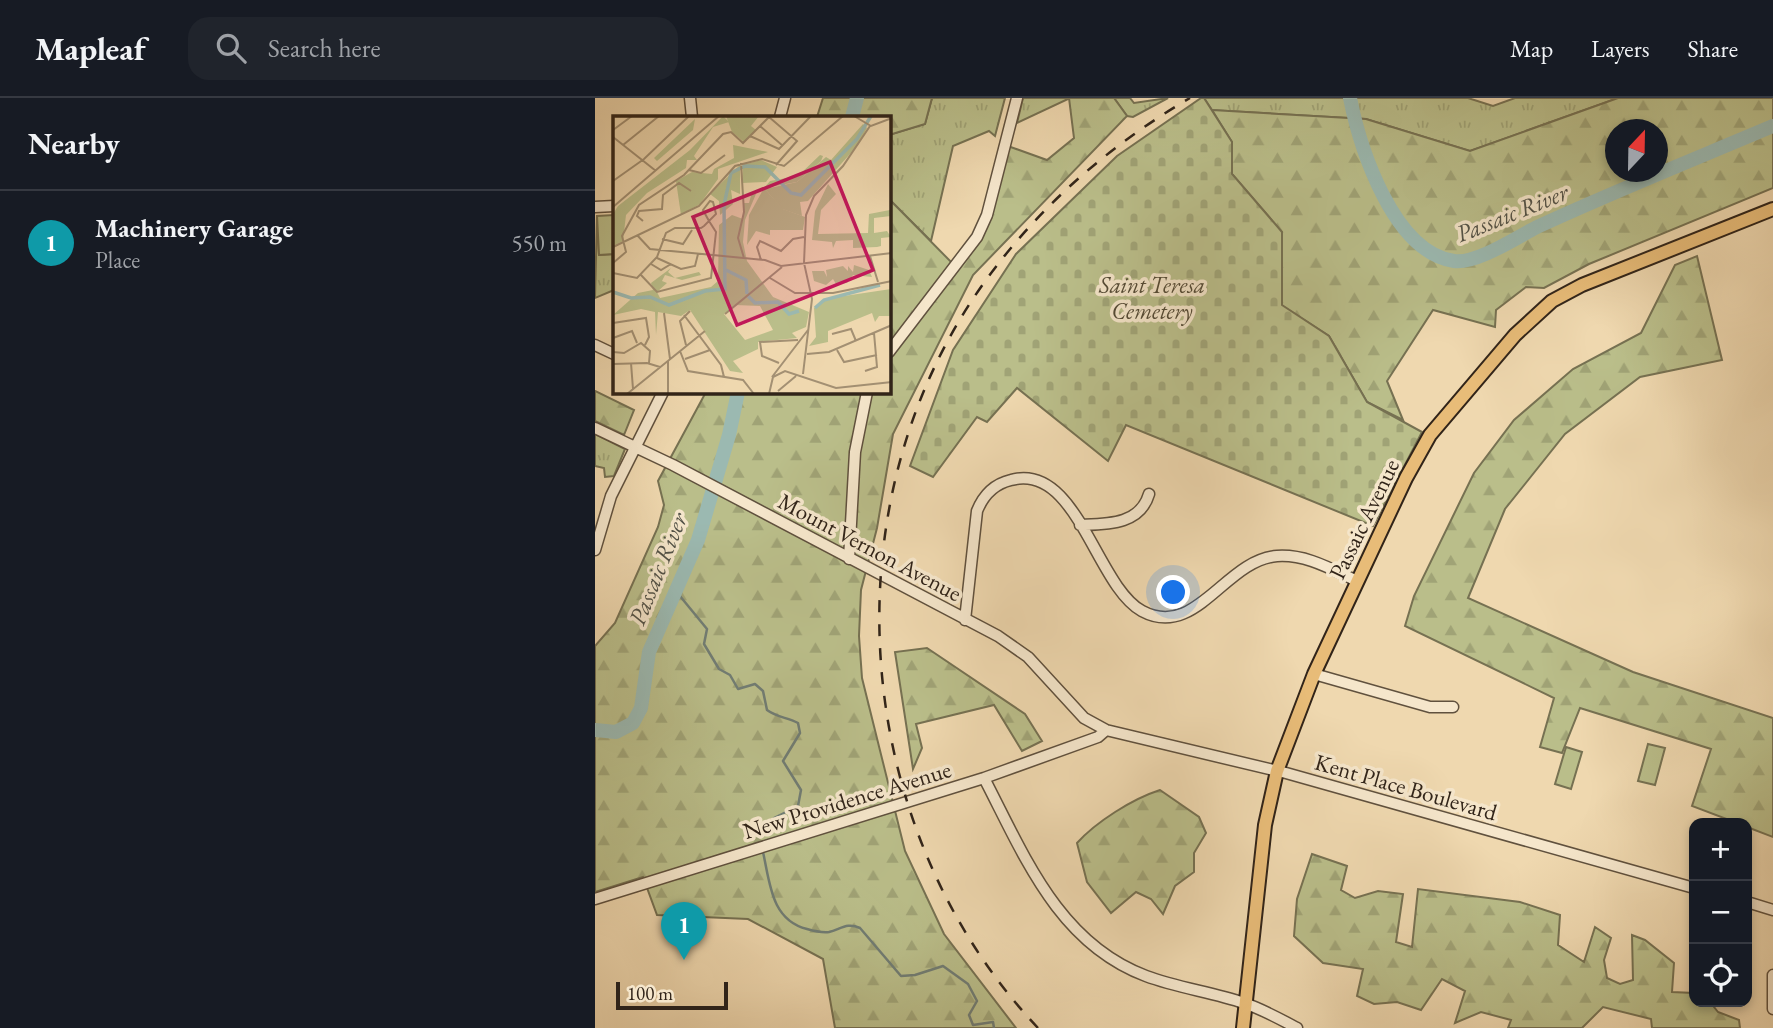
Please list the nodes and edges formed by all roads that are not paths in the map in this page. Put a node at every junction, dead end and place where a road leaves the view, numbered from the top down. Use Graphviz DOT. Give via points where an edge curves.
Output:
graph roads {
  1 [pos="690,98"];
  2 [pos="785,98"];
  3 [pos="1017,98"];
  4 [pos="692,116"];
  5 [pos="780,116"];
  6 [pos="595,206"];
  7 [pos="613,206"];
  8 [pos="1773,209"];
  9 [pos="595,345"];
  10 [pos="891,349"];
  11 [pos="613,354"];
  12 [pos="662,394"];
  13 [pos="867,394"];
  14 [pos="595,428"];
  15 [pos="634,449"];
  16 [pos="1149,494"];
  17 [pos="1080,525"];
  18 [pos="595,550"];
  19 [pos="849,559"];
  20 [pos="1357,582"];
  21 [pos="965,620"];
  22 [pos="1314,674"];
  23 [pos="1453,707"];
  24 [pos="1106,730"];
  25 [pos="1277,771"];
  26 [pos="984,778"];
  27 [pos="1689,887"];
  28 [pos="595,899"];
  29 [pos="1752,904"];
  30 [pos="1773,910"];
  31 [pos="1773,975"];
  32 [pos="1246,1004"];
  33 [pos="1773,1009"];
  34 [pos="1243,1028"];
  35 [pos="1297,1028"];
  1 -- 4 [label="street"];
  2 -- 5 [label="street"];
  3 -- 10 [label="street" via="987,215 977,237"];
  6 -- 7 [label="street"];
  8 -- 20 [label="main road, Passaic Avenue" via="1582,285 1534,316 1430,435"];
  9 -- 11 [label="street"];
  12 -- 15 [label="street"];
  13 -- 19 [label="street" via="855,452"];
  14 -- 15 [label="street, Mount Vernon Avenue"];
  15 -- 18 [label="street" via="611,496"];
  15 -- 19 [label="street, Mount Vernon Avenue" via="673,465"];
  16 -- 17 [label="street" via="1142,510 1129,519"];
  17 -- 20 [label="street" via="1129,601 1153,615 1190,611 1239,569 1268,558 1305,559"];
  17 -- 21 [label="street" via="1060,496 1040,481 1011,480 989,492 977,511"];
  19 -- 21 [label="street, Mount Vernon Avenue"];
  20 -- 22 [label="main road, Passaic Avenue"];
  21 -- 24 [label="street, Mount Vernon Avenue" via="1028,657 1084,718"];
  22 -- 23 [label="street" via="1430,707"];
  22 -- 25 [label="main road, Passaic Avenue"];
  24 -- 25 [label="street, Kent Place Boulevard"];
  24 -- 26 [label="street, New Providence Avenue" via="1098,737"];
  25 -- 27 [label="street, Kent Place Boulevard"];
  25 -- 32 [label="main road, Passaic Avenue" via="1265,825"];
  26 -- 28 [label="street, New Providence Avenue"];
  26 -- 32 [label="street" via="1038,883 1086,939 1145,975"];
  29 -- 30 [label="street"];
  31 -- 33 [label="street"];
  32 -- 34 [label="main road, Passaic Avenue"];
  32 -- 35 [label="street"];
}
